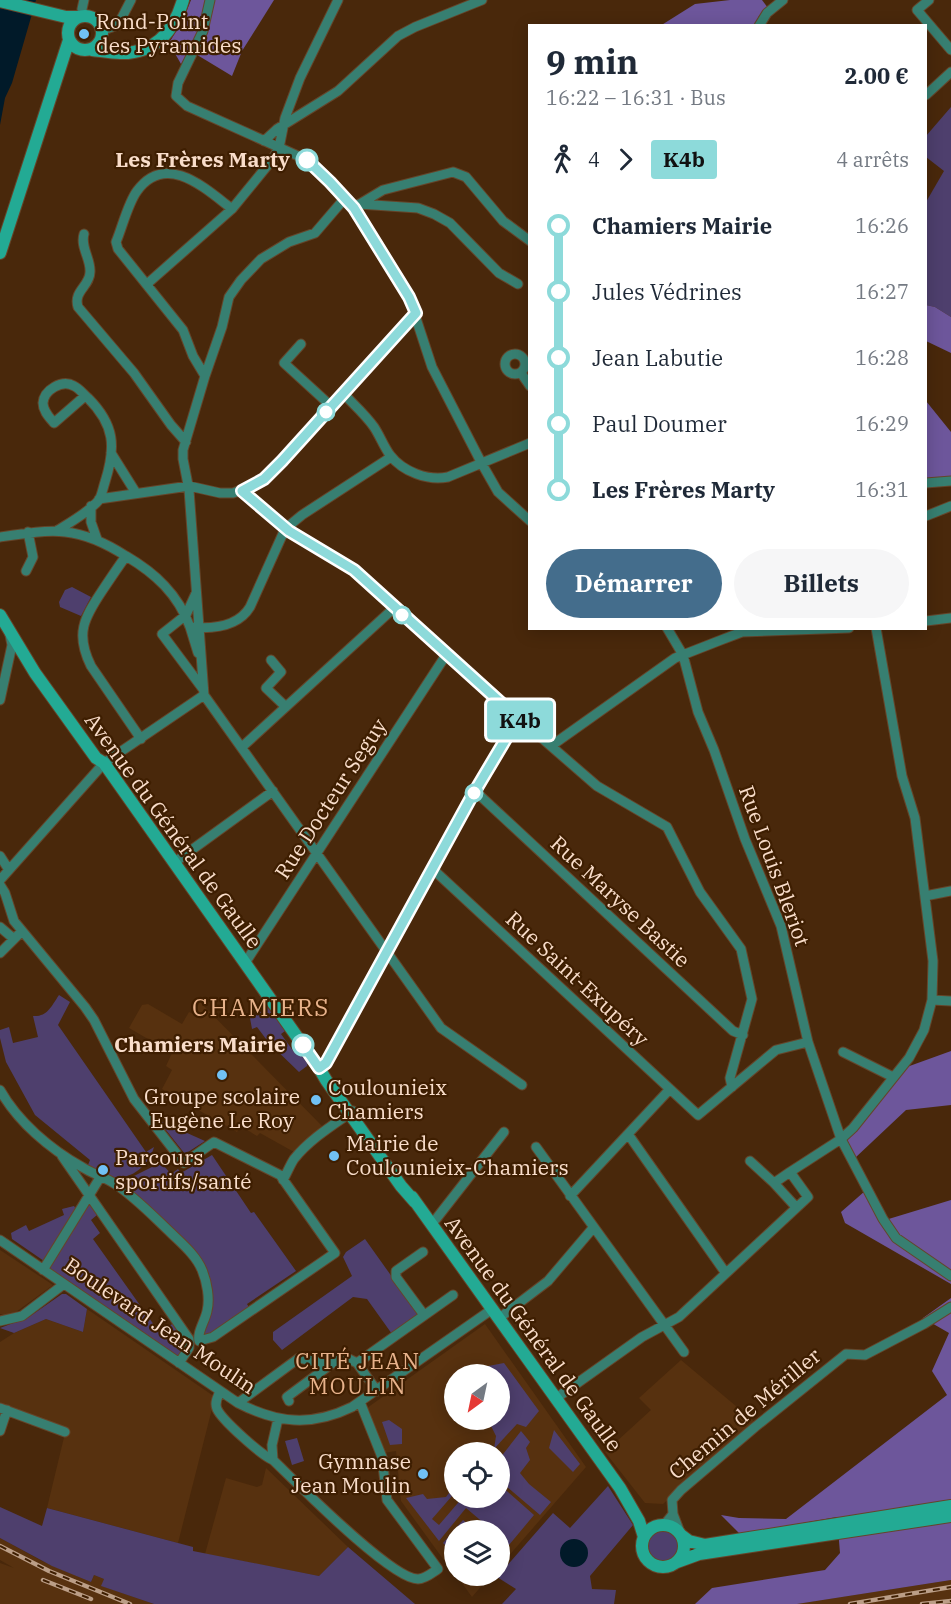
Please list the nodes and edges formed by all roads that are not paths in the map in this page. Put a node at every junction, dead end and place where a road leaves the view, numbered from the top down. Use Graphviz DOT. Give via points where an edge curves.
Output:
graph roads {
  1 [pos="84,0"];
  2 [pos="131,0"];
  3 [pos="183,0"];
  4 [pos="210,0"];
  5 [pos="338,0"];
  6 [pos="482,0"];
  7 [pos="783,0"];
  8 [pos="929,0"];
  9 [pos="0,1"];
  10 [pos="0,7"];
  11 [pos="33,11"];
  12 [pos="81,17"];
  13 [pos="760,24"];
  14 [pos="103,33"];
  15 [pos="68,37"];
  16 [pos="90,50"];
  17 [pos="951,50"];
  18 [pos="131,53"];
  19 [pos="951,72"];
  20 [pos="54,87"];
  21 [pos="927,94"];
  22 [pos="284,124"];
  23 [pos="264,141"];
  24 [pos="279,148"];
  25 [pos="345,198"];
  26 [pos="357,206"];
  27 [pos="232,209"];
  28 [pos="84,234"];
  29 [pos="528,239"];
  30 [pos="0,253"];
  31 [pos="147,284"];
  32 [pos="518,284"];
  33 [pos="416,313"];
  34 [pos="301,344"];
  35 [pos="520,373"];
  36 [pos="205,376"];
  37 [pos="528,383"];
  38 [pos="342,393"];
  39 [pos="85,396"];
  40 [pos="331,406"];
  41 [pos="186,442"];
  42 [pos="528,444"];
  43 [pos="111,453"];
  44 [pos="391,457"];
  45 [pos="482,464"];
  46 [pos="951,481"];
  47 [pos="927,483"];
  48 [pos="189,486"];
  49 [pos="242,491"];
  50 [pos="136,493"];
  51 [pos="95,503"];
  52 [pos="951,507"];
  53 [pos="927,516"];
  54 [pos="78,517"];
  55 [pos="528,519"];
  56 [pos="285,529"];
  57 [pos="58,530"];
  58 [pos="28,532"];
  59 [pos="0,537"];
  60 [pos="97,539"];
  61 [pos="126,556"];
  62 [pos="26,571"];
  63 [pos="197,593"];
  64 [pos="394,608"];
  65 [pos="0,615"];
  66 [pos="186,615"];
  67 [pos="951,618"];
  68 [pos="927,621"];
  69 [pos="190,627"];
  70 [pos="9,628"];
  71 [pos="201,628"];
  72 [pos="668,630"];
  73 [pos="796,630"];
  74 [pos="876,630"];
  75 [pos="446,655"];
  76 [pos="683,656"];
  77 [pos="271,660"];
  78 [pos="201,666"];
  79 [pos="2,679"];
  80 [pos="204,692"];
  81 [pos="0,700"];
  82 [pos="286,707"];
  83 [pos="520,720"];
  84 [pos="141,739"];
  85 [pos="551,746"];
  86 [pos="242,747"];
  87 [pos="104,763"];
  88 [pos="273,791"];
  89 [pos="475,791"];
  90 [pos="316,855"];
  91 [pos="0,856"];
  92 [pos="175,862"];
  93 [pos="9,870"];
  94 [pos="432,871"];
  95 [pos="0,880"];
  96 [pos="0,885"];
  97 [pos="951,891"];
  98 [pos="925,896"];
  99 [pos="4,908"];
  100 [pos="22,931"];
  101 [pos="2,932"];
  102 [pos="14,939"];
  103 [pos="0,953"];
  104 [pos="386,953"];
  105 [pos="245,963"];
  106 [pos="932,1000"];
  107 [pos="951,1001"];
  108 [pos="743,1035"];
  109 [pos="808,1042"];
  110 [pos="843,1052"];
  111 [pos="319,1068"];
  112 [pos="893,1077"];
  113 [pos="522,1085"];
  114 [pos="732,1087"];
  115 [pos="670,1089"];
  116 [pos="0,1090"];
  117 [pos="351,1112"];
  118 [pos="504,1132"];
  119 [pos="628,1134"];
  120 [pos="841,1139"];
  121 [pos="536,1147"];
  122 [pos="57,1150"];
  123 [pos="750,1161"];
  124 [pos="790,1172"];
  125 [pos="101,1176"];
  126 [pos="284,1180"];
  127 [pos="774,1183"];
  128 [pos="89,1195"];
  129 [pos="570,1196"];
  130 [pos="796,1207"];
  131 [pos="430,1223"];
  132 [pos="593,1228"];
  133 [pos="0,1240"];
  134 [pos="423,1252"];
  135 [pos="43,1270"];
  136 [pos="725,1272"];
  137 [pos="951,1276"];
  138 [pos="64,1284"];
  139 [pos="453,1295"];
  140 [pos="951,1307"];
  141 [pos="494,1314"];
  142 [pos="424,1315"];
  143 [pos="0,1321"];
  144 [pos="665,1324"];
  145 [pos="684,1352"];
  146 [pos="336,1360"];
  147 [pos="179,1363"];
  148 [pos="357,1363"];
  149 [pos="220,1391"];
  150 [pos="377,1391"];
  151 [pos="555,1399"];
  152 [pos="289,1401"];
  153 [pos="238,1402"];
  154 [pos="360,1402"];
  155 [pos="4,1409"];
  156 [pos="278,1419"];
  157 [pos="0,1431"];
  158 [pos="65,1432"];
  159 [pos="273,1460"];
  160 [pos="620,1488"];
  161 [pos="951,1506"];
  162 [pos="673,1514"];
  163 [pos="951,1516"];
  164 [pos="661,1525"];
  165 [pos="681,1535"];
  166 [pos="644,1537"];
  167 [pos="677,1562"];
  1 -- 12 [label="street"];
  2 -- 14 [label="street" via="118,25"];
  3 -- 18 [label="main road" via="167,34 151,47"];
  4 -- 23 [label="street" via="203,31 178,82 176,96 187,106"];
  5 -- 22 [label="street" via="300,78"];
  6 -- 22 [label="street" via="398,36 347,84"];
  7 -- 13 [label="street"];
  8 -- 17 [label="street" via="917,10"];
  9 -- 11 [label="main road"];
  10 -- 11 [label="main road"];
  11 -- 12 [label="main road"];
  11 -- 15 [label="main road" via="55,22"];
  12 -- 14 [label="main road" via="93,18"];
  12 -- 15 [label="main road" via="70,24"];
  14 -- 16 [label="main road" via="99,44"];
  14 -- 18 [label="main road" via="107,42"];
  15 -- 16 [label="main road" via="76,49"];
  15 -- 20 [label="main road"];
  16 -- 18 [label="main road"];
  16 -- 20 [label="main road" via="70,61"];
  19 -- 21 [label="street"];
  20 -- 30 [label="main road"];
  22 -- 23 [label="street"];
  22 -- 24 [label="street"];
  23 -- 24 [label="street"];
  24 -- 25 [label="street" via="307,160"];
  24 -- 27 [label="street"];
  25 -- 26 [label="street"];
  25 -- 36 [label="street" via="315,233 261,259 241,280 229,297"];
  26 -- 29 [label="street" via="383,190 453,172 466,177 503,220"];
  26 -- 32 [label="street" via="418,208 434,214 450,223 499,273"];
  26 -- 33 [label="street"];
  27 -- 31 [label="street"];
  27 -- 31 [label="street" via="186,177 173,173 148,180 136,191 116,242"];
  28 -- 41 [label="street" via="91,269 78,294 78,307"];
  31 -- 36 [label="street" via="183,330"];
  33 -- 38 [label="street"];
  33 -- 45 [label="street" via="432,367"];
  34 -- 40 [label="street" via="284,363"];
  35 -- 37 [label="street"];
  36 -- 41 [label="street"];
  38 -- 40 [label="street"];
  38 -- 44 [label="street" via="365,416"];
  39 -- 39 [label="street" via="74,386 57,385 43,402 45,411 54,423"];
  39 -- 43 [label="street" via="100,411 112,437"];
  40 -- 49 [label="street" via="264,479"];
  41 -- 48 [label="street" via="183,459"];
  42 -- 45 [label="street"];
  43 -- 50 [label="street"];
  43 -- 51 [label="street" via="109,471"];
  44 -- 45 [label="street" via="417,474 439,479"];
  44 -- 56 [label="street"];
  45 -- 55 [label="street" via="498,492"];
  46 -- 47 [label="street"];
  48 -- 49 [label="street" via="220,493"];
  48 -- 50 [label="street"];
  48 -- 63 [label="street"];
  49 -- 56 [label="street"];
  50 -- 51 [label="street"];
  51 -- 54 [label="street"];
  51 -- 60 [label="street" via="91,522"];
  52 -- 53 [label="street"];
  54 -- 57 [label="street"];
  54 -- 60 [label="street"];
  56 -- 64 [label="street" via="354,570"];
  56 -- 71 [label="street" via="247,612 233,622"];
  57 -- 58 [label="street"];
  57 -- 60 [label="street"];
  58 -- 59 [label="street"];
  58 -- 62 [label="street" via="33,557"];
  60 -- 61 [label="street"];
  61 -- 66 [label="street" via="164,584"];
  61 -- 84 [label="street" via="89,611 82,640 90,666"];
  63 -- 66 [label="street"];
  63 -- 71 [label="street"];
  64 -- 75 [label="street"];
  64 -- 82 [label="street"];
  65 -- 70 [label="main road"];
  66 -- 69 [label="street"];
  66 -- 80 [label="street" via="162,634"];
  67 -- 68 [label="street"];
  69 -- 71 [label="street"];
  69 -- 78 [label="street"];
  70 -- 79 [label="street" via="12,645"];
  70 -- 87 [label="main road, Avenue du Général de Gaulle"];
  71 -- 78 [label="street"];
  72 -- 76 [label="street, Rue Louis Bleriot"];
  73 -- 76 [label="street" via="742,632"];
  74 -- 98 [label="street" via="902,776 915,818"];
  75 -- 83 [label="street"];
  75 -- 90 [label="street, Rue Docteur Seguy"];
  76 -- 85 [label="street"];
  76 -- 109 [label="street, Rue Louis Bleriot" via="698,712 781,926"];
  77 -- 82 [label="street" via="281,672 266,688"];
  78 -- 80 [label="street"];
  79 -- 81 [label="street"];
  80 -- 84 [label="street"];
  80 -- 86 [label="street"];
  82 -- 86 [label="street"];
  83 -- 85 [label="street"];
  83 -- 89 [label="street"];
  84 -- 87 [label="street"];
  85 -- 108 [label="street" via="597,786 667,827 700,891 741,950 752,999"];
  86 -- 88 [label="street"];
  87 -- 92 [label="main road, Avenue du Général de Gaulle"];
  87 -- 93 [label="street"];
  88 -- 90 [label="street"];
  88 -- 92 [label="street"];
  89 -- 94 [label="street"];
  89 -- 108 [label="street, Rue Maryse Bastie" via="733,1031"];
  90 -- 104 [label="street"];
  90 -- 105 [label="street, Rue Docteur Seguy"];
  91 -- 93 [label="street"];
  92 -- 105 [label="main road, Avenue du Général de Gaulle"];
  93 -- 95 [label="street"];
  94 -- 104 [label="street"];
  94 -- 115 [label="street, Rue Saint-Exupéry"];
  96 -- 99 [label="street" via="5,893"];
  97 -- 98 [label="street"];
  98 -- 106 [label="street" via="933,961"];
  99 -- 100 [label="street"];
  100 -- 102 [label="street"];
  100 -- 126 [label="street" via="85,1007 134,1099 184,1163 214,1142"];
  101 -- 102 [label="street"];
  102 -- 103 [label="street"];
  104 -- 111 [label="street" via="326,1063"];
  104 -- 113 [label="street" via="441,1028"];
  105 -- 111 [label="main road, Avenue du Général de Gaulle"];
  106 -- 107 [label="street"];
  106 -- 112 [label="street" via="924,1030"];
  108 -- 114 [label="street" via="730,1078"];
  109 -- 114 [label="street" via="776,1050"];
  109 -- 120 [label="street, Rue Louis Bleriot"];
  110 -- 112 [label="street"];
  111 -- 117 [label="main road, Avenue du Général de Gaulle"];
  112 -- 120 [label="street"];
  114 -- 115 [label="street, Rue Saint-Exupéry" via="698,1115"];
  115 -- 119 [label="street"];
  116 -- 122 [label="street" via="22,1121"];
  117 -- 126 [label="street" via="293,1160"];
  117 -- 131 [label="main road, Avenue du Général de Gaulle"];
  118 -- 131 [label="street"];
  119 -- 129 [label="street"];
  119 -- 136 [label="street"];
  120 -- 124 [label="street"];
  120 -- 137 [label="street, Rue Louis Bleriot" via="896,1239"];
  121 -- 129 [label="street"];
  122 -- 125 [label="street"];
  122 -- 128 [label="street"];
  123 -- 127 [label="street"];
  124 -- 127 [label="street"];
  124 -- 130 [label="street" via="808,1197"];
  125 -- 126 [label="street" via="137,1201 189,1251 202,1269 208,1308 198,1335 200,1341 213,1337 335,1253"];
  125 -- 128 [label="street"];
  127 -- 130 [label="street"];
  128 -- 135 [label="street"];
  128 -- 147 [label="street" via="189,1339 189,1348"];
  129 -- 132 [label="street"];
  130 -- 136 [label="street"];
  131 -- 141 [label="main road, Avenue du Général de Gaulle"];
  132 -- 141 [label="street, Boulevard Jean Moulin" via="548,1281"];
  132 -- 144 [label="street"];
  133 -- 135 [label="street, Boulevard Jean Moulin"];
  134 -- 142 [label="street" via="395,1274"];
  135 -- 138 [label="street, Boulevard Jean Moulin"];
  136 -- 144 [label="street" via="679,1317"];
  138 -- 143 [label="street" via="22,1316"];
  138 -- 147 [label="street, Boulevard Jean Moulin"];
  139 -- 142 [label="street"];
  140 -- 162 [label="street, Chemin de Mériller" via="865,1355 846,1354 755,1426 675,1497 671,1505"];
  141 -- 150 [label="street, Boulevard Jean Moulin"];
  141 -- 151 [label="main road, Avenue du Général de Gaulle"];
  142 -- 148 [label="street"];
  144 -- 145 [label="street"];
  144 -- 151 [label="street"];
  146 -- 148 [label="street"];
  146 -- 152 [label="street" via="287,1397"];
  146 -- 153 [label="street" via="322,1363 299,1358"];
  147 -- 149 [label="street, Boulevard Jean Moulin"];
  148 -- 150 [label="street"];
  149 -- 153 [label="street, Boulevard Jean Moulin"];
  149 -- 159 [label="street" via="216,1402 219,1412 260,1453"];
  150 -- 154 [label="street, Boulevard Jean Moulin"];
  151 -- 160 [label="main road, Avenue du Général de Gaulle"];
  153 -- 156 [label="street, Boulevard Jean Moulin"];
  154 -- 156 [label="street, Boulevard Jean Moulin" via="327,1417 305,1421"];
  154 -- 159 [label="street" via="382,1457 387,1500 438,1569 419,1579 399,1573"];
  155 -- 157 [label="street"];
  155 -- 158 [label="street"];
  156 -- 159 [label="street"];
  160 -- 164 [label="main road, Avenue du Général de Gaulle"];
  160 -- 166 [label="main road, Avenue du Général de Gaulle"];
  161 -- 165 [label="main road, Avenue du Général de Gaulle" via="705,1545"];
  162 -- 164 [label="street, Chemin de Mériller"];
  162 -- 165 [label="street"];
  163 -- 167 [label="main road, Avenue du Général de Gaulle" via="699,1554"];
  164 -- 165 [label="main road, Avenue du Général de Gaulle" via="671,1526"];
  164 -- 166 [label="main road"];
  165 -- 167 [label="main road" via="684,1549"];
  166 -- 167 [label="main road, Avenue du Général de Gaulle" via="643,1552 649,1561 665,1567"];
}
